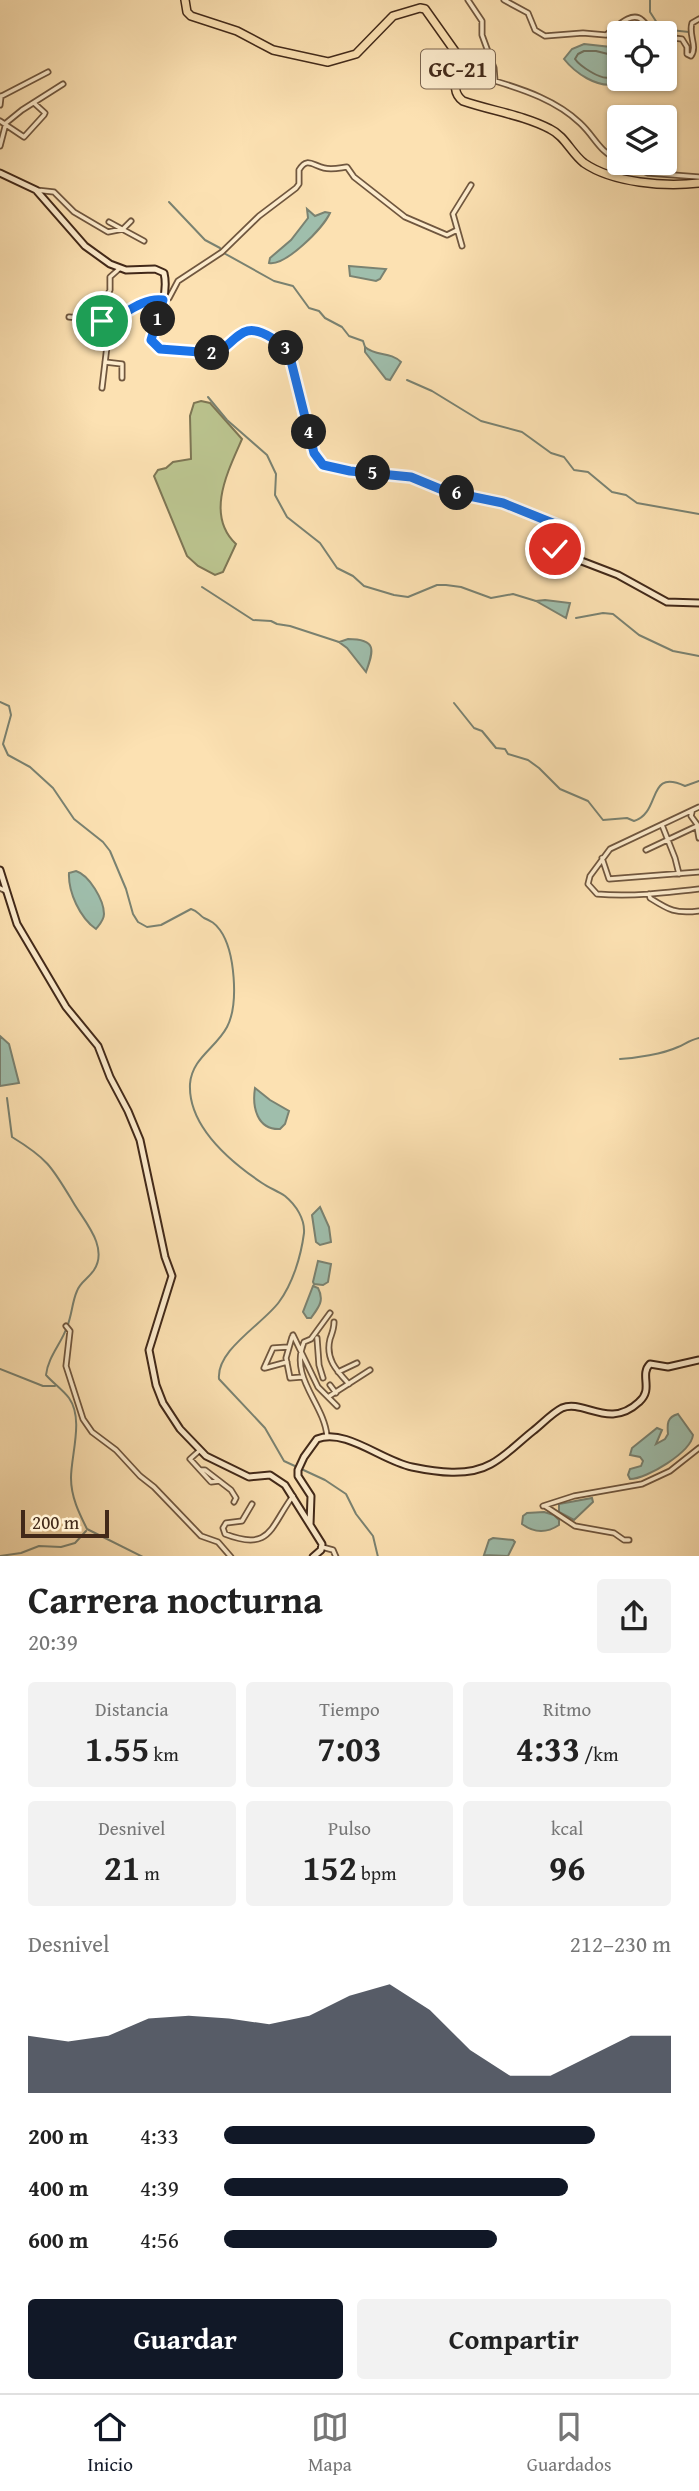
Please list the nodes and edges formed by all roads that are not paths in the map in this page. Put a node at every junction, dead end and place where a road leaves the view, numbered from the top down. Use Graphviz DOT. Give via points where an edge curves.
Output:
graph roads {
  1 [pos="185,0"];
  2 [pos="468,0"];
  3 [pos="504,0"];
  4 [pos="699,19"];
  5 [pos="624,21"];
  6 [pos="643,21"];
  7 [pos="607,33"];
  8 [pos="677,38"];
  9 [pos="48,72"];
  10 [pos="63,84"];
  11 [pos="1,97"];
  12 [pos="34,103"];
  13 [pos="0,105"];
  14 [pos="0,121"];
  15 [pos="6,123"];
  16 [pos="0,146"];
  17 [pos="607,155"];
  18 [pos="0,173"];
  19 [pos="674,175"];
  20 [pos="699,177"];
  21 [pos="699,183"];
  22 [pos="471,185"];
  23 [pos="36,190"];
  24 [pos="131,221"];
  25 [pos="109,222"];
  26 [pos="123,229"];
  27 [pos="457,230"];
  28 [pos="144,241"];
  29 [pos="462,246"];
  30 [pos="119,269"];
  31 [pos="163,300"];
  32 [pos="69,317"];
  33 [pos="107,323"];
  34 [pos="106,332"];
  35 [pos="105,362"];
  36 [pos="122,378"];
  37 [pos="102,388"];
  38 [pos="699,603"];
  39 [pos="696,810"];
  40 [pos="662,825"];
  41 [pos="698,827"];
  42 [pos="699,836"];
  43 [pos="668,839"];
  44 [pos="646,850"];
  45 [pos="602,858"];
  46 [pos="0,870"];
  47 [pos="699,872"];
  48 [pos="678,874"];
  49 [pos="699,889"];
  50 [pos="3,890"];
  51 [pos="649,894"];
  52 [pos="699,911"];
  53 [pos="330,1313"];
  54 [pos="334,1322"];
  55 [pos="66,1326"];
  56 [pos="317,1338"];
  57 [pos="288,1347"];
  58 [pos="301,1353"];
  59 [pos="699,1360"];
  60 [pos="287,1362"];
  61 [pos="357,1363"];
  62 [pos="370,1370"];
  63 [pos="338,1372"];
  64 [pos="302,1377"];
  65 [pos="323,1378"];
  66 [pos="349,1384"];
  67 [pos="330,1385"];
  68 [pos="336,1392"];
  69 [pos="328,1397"];
  70 [pos="337,1406"];
  71 [pos="327,1436"];
  72 [pos="699,1448"];
  73 [pos="200,1450"];
  74 [pos="293,1496"];
  75 [pos="556,1501"];
  76 [pos="234,1502"];
  77 [pos="252,1504"];
  78 [pos="554,1511"];
  79 [pos="311,1527"];
  80 [pos="629,1540"];
  81 [pos="324,1548"];
  82 [pos="230,1556"];
  83 [pos="313,1556"];
  84 [pos="323,1556"];
  85 [pos="336,1556"];
  1 -- 21 [label="main road, GC-21" via="191,16 228,27 273,50 328,62 356,54 393,16 425,9 459,57 455,89 463,101 548,127 597,169 649,184"];
  2 -- 17 [label="street" via="482,20 495,81 561,108 583,125"];
  3 -- 7 [label="street" via="528,13 535,30 545,36"];
  4 -- 8 [label="street" via="690,28 691,57 682,39"];
  5 -- 6 [label="street" via="634,17"];
  9 -- 11 [label="street"];
  10 -- 12 [label="street"];
  11 -- 13 [label="street"];
  12 -- 15 [label="street"];
  12 -- 15 [label="street" via="45,113 24,137"];
  14 -- 15 [label="street"];
  15 -- 16 [label="street"];
  18 -- 23 [label="street"];
  19 -- 20 [label="street"];
  22 -- 27 [label="street" via="453,212"];
  23 -- 26 [label="street" via="54,192 102,230"];
  23 -- 30 [label="street" via="85,247"];
  24 -- 26 [label="street"];
  25 -- 26 [label="street"];
  26 -- 28 [label="street"];
  27 -- 29 [label="street"];
  27 -- 31 [label="street" via="447,235 410,220 354,177 349,168 331,169 307,162 301,166 296,188 178,281 172,295"];
  30 -- 31 [label="street" via="161,270 165,276"];
  30 -- 33 [label="street" via="110,277 110,290 97,315"];
  31 -- 33 [label="street" via="142,303"];
  31 -- 38 [label="street" via="151,336 160,349 219,352 251,330 286,348 314,453 323,465 405,475 445,491 503,503 570,530 574,536 557,543 558,552 618,575 667,602"];
  32 -- 34 [label="street"];
  33 -- 34 [label="street"];
  34 -- 35 [label="street"];
  35 -- 36 [label="street" via="122,365"];
  35 -- 37 [label="street"];
  39 -- 40 [label="street"];
  39 -- 41 [label="street" via="691,816"];
  40 -- 43 [label="street"];
  40 -- 45 [label="street" via="610,849"];
  41 -- 42 [label="street"];
  41 -- 43 [label="street"];
  43 -- 44 [label="street"];
  43 -- 48 [label="street"];
  45 -- 48 [label="street" via="609,879"];
  45 -- 51 [label="street" via="590,876 590,889 607,895"];
  46 -- 50 [label="street"];
  47 -- 48 [label="street"];
  49 -- 51 [label="street"];
  50 -- 73 [label="street" via="17,924 66,1007 98,1046 140,1140 172,1276 150,1358 163,1403"];
  51 -- 52 [label="street" via="673,911"];
  53 -- 58 [label="street" via="304,1342"];
  54 -- 63 [label="street" via="330,1352"];
  55 -- 82 [label="street" via="70,1331 66,1366 83,1419 201,1536 218,1542"];
  56 -- 65 [label="street"];
  57 -- 58 [label="street" via="293,1335"];
  57 -- 60 [label="street"];
  57 -- 60 [label="street" via="273,1348 264,1368"];
  58 -- 64 [label="street"];
  58 -- 69 [label="street"];
  59 -- 71 [label="street" via="668,1367 650,1364 645,1372 647,1389 628,1409 602,1414 562,1408 495,1461 473,1471 408,1466 348,1440"];
  60 -- 64 [label="street" via="290,1378"];
  61 -- 63 [label="street"];
  62 -- 66 [label="street"];
  63 -- 66 [label="street"];
  64 -- 71 [label="street"];
  66 -- 68 [label="street"];
  67 -- 68 [label="street"];
  68 -- 69 [label="street"];
  69 -- 70 [label="street"];
  71 -- 79 [label="street" via="313,1443 298,1470 311,1496"];
  72 -- 75 [label="street" via="670,1471 642,1484"];
  73 -- 74 [label="street" via="239,1474 275,1477"];
  73 -- 76 [label="street" via="190,1459 211,1482 219,1481 234,1493"];
  74 -- 77 [label="street" via="265,1538 225,1534 226,1523 242,1521"];
  74 -- 79 [label="street"];
  75 -- 78 [label="street"];
  75 -- 78 [label="street" via="543,1506"];
  78 -- 80 [label="street" via="575,1526"];
  79 -- 81 [label="street"];
  81 -- 83 [label="street"];
  81 -- 84 [label="street"];
  81 -- 85 [label="street"];
}
